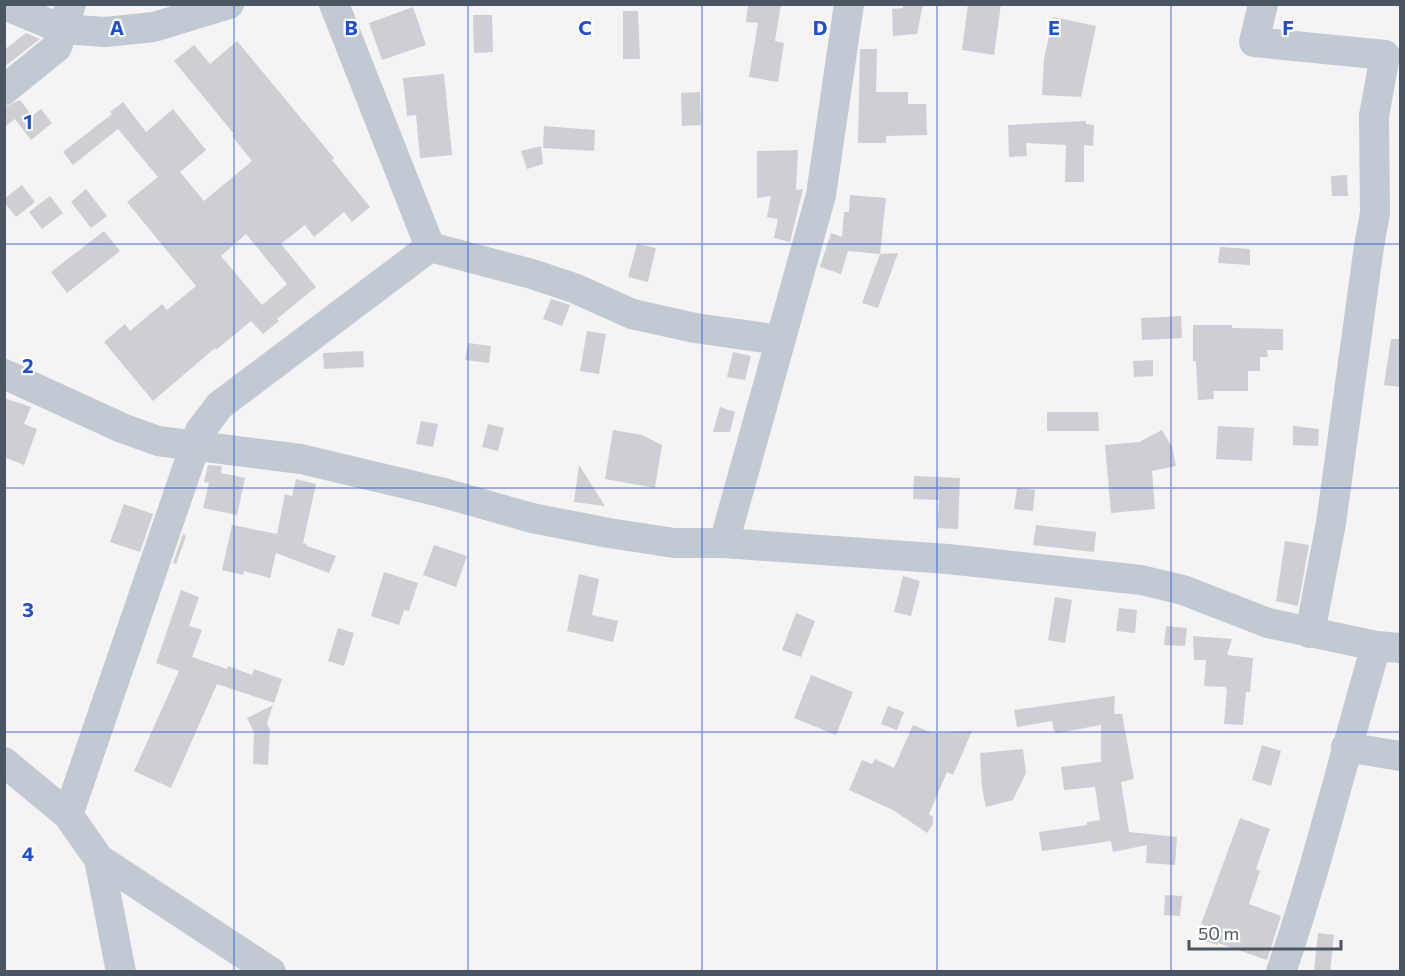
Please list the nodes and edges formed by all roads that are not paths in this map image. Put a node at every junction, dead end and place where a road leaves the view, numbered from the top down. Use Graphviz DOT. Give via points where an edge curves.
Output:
graph roads {
  1 [pos="229,4"];
  2 [pos="334,4"];
  3 [pos="849,4"];
  4 [pos="1263,4"];
  5 [pos="4,5"];
  6 [pos="67,17"];
  7 [pos="1393,57"];
  8 [pos="4,90"];
  9 [pos="430,247"];
  10 [pos="780,340"];
  11 [pos="4,374"];
  12 [pos="194,446"];
  13 [pos="724,543"];
  14 [pos="1310,633"];
  15 [pos="1388,647"];
  16 [pos="1346,747"];
  17 [pos="1401,756"];
  18 [pos="4,762"];
  19 [pos="68,815"];
  20 [pos="99,860"];
  21 [pos="121,972"];
  22 [pos="271,972"];
  23 [pos="1281,972"];
  1 -- 6 [label="street" via="154,27 105,32"];
  2 -- 9 [label="street"];
  3 -- 10 [label="street" via="820,195"];
  4 -- 7 [label="street" via="1254,42"];
  5 -- 6 [label="street"];
  6 -- 8 [label="street" via="57,46"];
  7 -- 14 [label="street" via="1374,116 1375,213 1331,523"];
  9 -- 10 [label="street" via="532,274 632,314"];
  9 -- 12 [label="street" via="220,405"];
  10 -- 13 [label="street"];
  11 -- 12 [label="street" via="122,428 158,441"];
  12 -- 13 [label="street" via="301,459 532,518 609,533 674,543"];
  12 -- 19 [label="street"];
  13 -- 14 [label="street" via="948,559 1141,580 1183,590 1268,623"];
  14 -- 15 [label="street"];
  15 -- 16 [label="street"];
  16 -- 17 [label="street"];
  16 -- 23 [label="street"];
  18 -- 19 [label="street"];
  19 -- 20 [label="street"];
  20 -- 21 [label="street"];
  20 -- 22 [label="street"];
}
